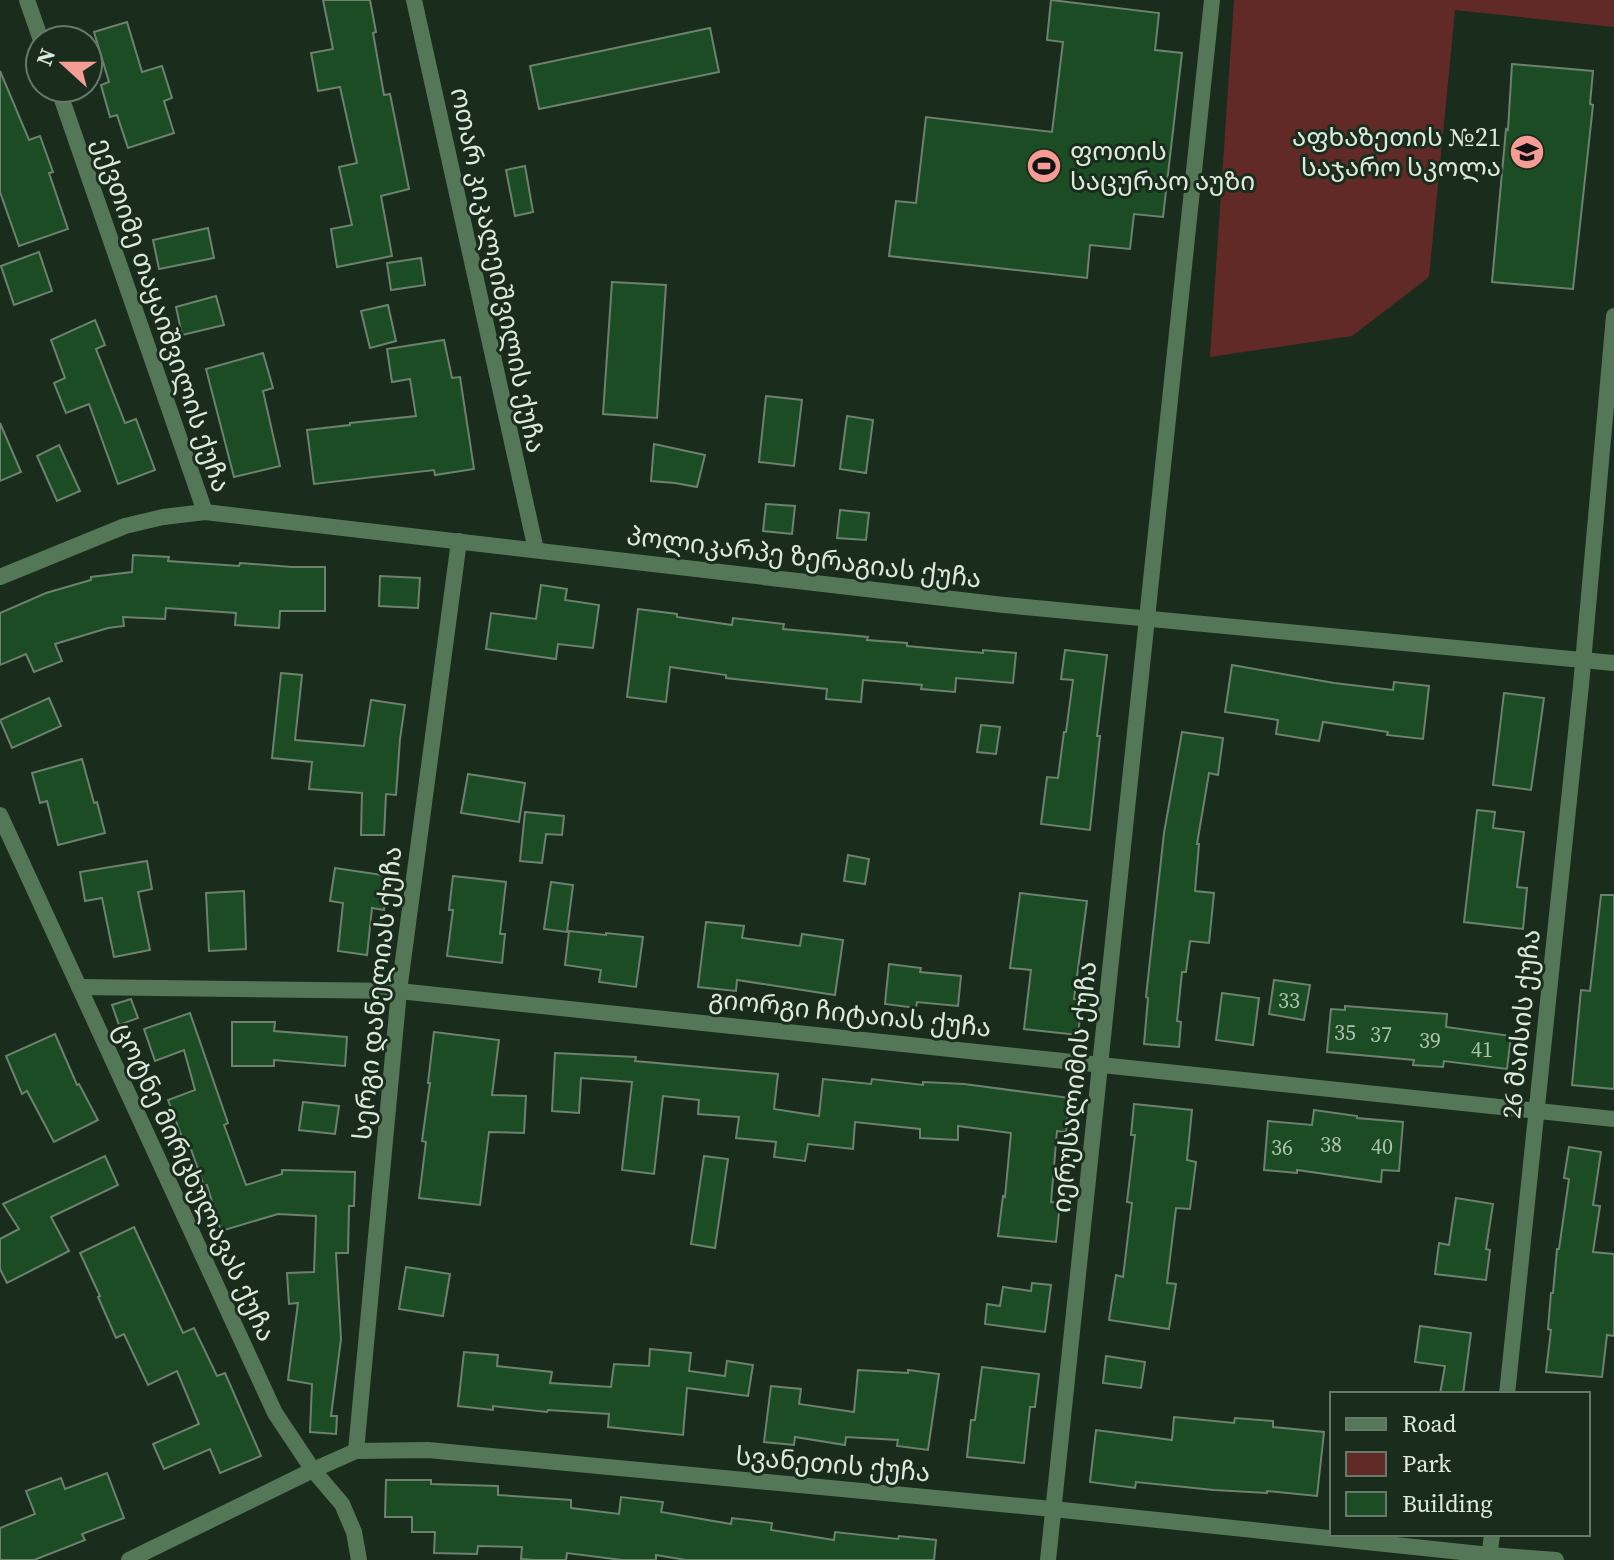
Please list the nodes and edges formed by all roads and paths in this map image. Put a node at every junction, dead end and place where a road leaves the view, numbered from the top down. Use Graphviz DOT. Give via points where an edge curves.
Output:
graph roads {
  1 [pos="27,0"];
  2 [pos="414,0"];
  3 [pos="1212,0"];
  4 [pos="35,24"];
  5 [pos="64,104"];
  6 [pos="1614,316"];
  7 [pos="205,512"];
  8 [pos="459,541"];
  9 [pos="536,550"];
  10 [pos="0,577"];
  11 [pos="1147,618"];
  12 [pos="1584,660"];
  13 [pos="1614,663"];
  14 [pos="0,815"];
  15 [pos="79,987"];
  16 [pos="399,991"];
  17 [pos="1100,1063"];
  18 [pos="1536,1112"];
  19 [pos="1614,1119"];
  20 [pos="1507,1392"];
  21 [pos="356,1451"];
  22 [pos="313,1470"];
  23 [pos="1053,1509"];
  24 [pos="1492,1536"];
  25 [pos="1490,1558"];
  26 [pos="129,1560"];
  27 [pos="359,1560"];
  28 [pos="1048,1560"];
  29 [pos="1556,1560"];
  1 -- 4 [label="street"];
  2 -- 9 [label="street, ოთარ კიკალეიშვილის ქუჩა"];
  3 -- 11 [label="street, იერუსალიმის ქუჩა"];
  5 -- 7 [label="street, ექვთიმე თაყაიშვილის ქუჩა"];
  6 -- 12 [label="street, 26 მაისის ქუჩა"];
  7 -- 8 [label="street, პოლიკარპე ზერაგიას ქუჩა"];
  7 -- 10 [label="street, პოლიკარპე ზერაგიას ქუჩა" via="125,526"];
  8 -- 9 [label="street, პოლიკარპე ზერაგიას ქუჩა"];
  8 -- 16 [label="street, სერგი დანელიას ქუჩა"];
  9 -- 11 [label="street, პოლიკარპე ზერაგიას ქუჩა"];
  11 -- 12 [label="street, პოლიკარპე ზერაგიას ქუჩა"];
  11 -- 17 [label="street, იერუსალიმის ქუჩა"];
  12 -- 13 [label="street, პოლიკარპე ზერაგიას ქუჩა"];
  12 -- 18 [label="street, 26 მაისის ქუჩა"];
  14 -- 15 [label="street, ცოტნე მირცხულავას ქუჩა"];
  15 -- 16 [label="street, გიორგი ჩიტაიას ქუჩა"];
  15 -- 22 [label="street, ცოტნე მირცხულავას ქუჩა" via="275,1413"];
  16 -- 17 [label="street, გიორგი ჩიტაიას ქუჩა"];
  16 -- 21 [label="street, სერგი დანელიას ქუჩა"];
  17 -- 18 [label="street, გიორგი ჩიტაიას ქუჩა"];
  17 -- 23 [label="street, იერუსალიმის ქუჩა"];
  18 -- 19 [label="street, გიორგი ჩიტაიას ქუჩა"];
  18 -- 20 [label="street, 26 მაისის ქუჩა"];
  21 -- 22 [label="street, სვანეთის ქუჩა"];
  21 -- 23 [label="street, სვანეთის ქუჩა" via="428,1450"];
  22 -- 26 [label="street, სვანეთის ქუჩა"];
  22 -- 27 [label="street, ცოტნე მირცხულავას ქუჩა" via="342,1504"];
  23 -- 25 [label="street, სვანეთის ქუჩა"];
  23 -- 28 [label="street, იერუსალიმის ქუჩა"];
  24 -- 25 [label="street"];
  25 -- 29 [label="street, სვანეთის ქუჩა"];
}
